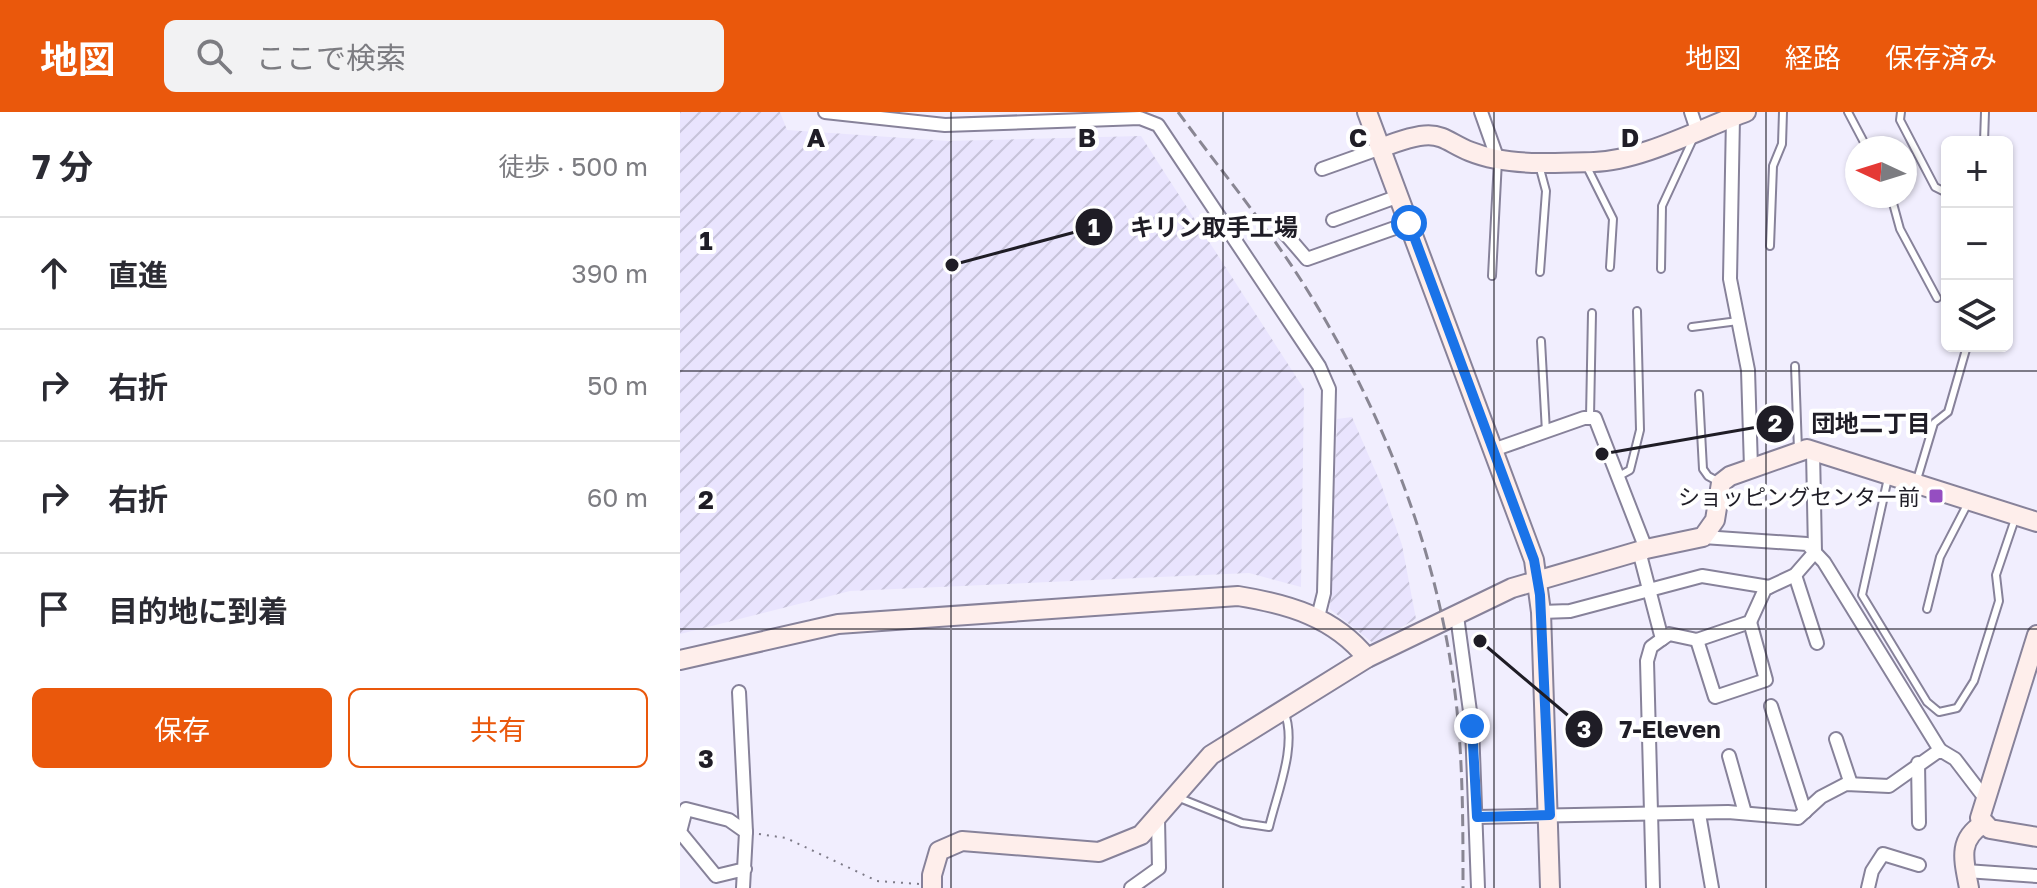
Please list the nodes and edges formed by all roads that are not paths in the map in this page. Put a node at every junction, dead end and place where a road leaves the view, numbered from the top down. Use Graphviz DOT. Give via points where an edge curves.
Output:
graph roads {
  1 [pos="825,112"];
  2 [pos="1367,112"];
  3 [pos="1481,112"];
  4 [pos="1783,112"];
  5 [pos="1848,112"];
  6 [pos="1901,112"];
  7 [pos="1985,112"];
  8 [pos="1739,114"];
  9 [pos="946,118"];
  10 [pos="1694,121"];
  11 [pos="1861,136"];
  12 [pos="1984,136"];
  13 [pos="1381,148"];
  14 [pos="1498,160"];
  15 [pos="1538,162"];
  16 [pos="1584,162"];
  17 [pos="1322,169"];
  18 [pos="1941,190"];
  19 [pos="1399,196"];
  20 [pos="1894,208"];
  21 [pos="1333,220"];
  22 [pos="1409,223"];
  23 [pos="1283,231"];
  24 [pos="1770,246"];
  25 [pos="1610,267"];
  26 [pos="1661,269"];
  27 [pos="1540,272"];
  28 [pos="1492,276"];
  29 [pos="1937,298"];
  30 [pos="1637,311"];
  31 [pos="1592,313"];
  32 [pos="1738,321"];
  33 [pos="1692,327"];
  34 [pos="1541,341"];
  35 [pos="1965,352"];
  36 [pos="1795,366"];
  37 [pos="1699,394"];
  38 [pos="1590,417"];
  39 [pos="1546,432"];
  40 [pos="1493,450"];
  41 [pos="1805,450"];
  42 [pos="1751,468"];
  43 [pos="1889,475"];
  44 [pos="1619,476"];
  45 [pos="1721,483"];
  46 [pos="1916,484"];
  47 [pos="1969,501"];
  48 [pos="2016,516"];
  49 [pos="2037,522"];
  50 [pos="1703,537"];
  51 [pos="1643,550"];
  52 [pos="1815,552"];
  53 [pos="1795,575"];
  54 [pos="1538,579"];
  55 [pos="1769,587"];
  56 [pos="1648,588"];
  57 [pos="1927,609"];
  58 [pos="1541,612"];
  59 [pos="1457,616"];
  60 [pos="1318,617"];
  61 [pos="1750,622"];
  62 [pos="2037,635"];
  63 [pos="1662,639"];
  64 [pos="1697,640"];
  65 [pos="1817,643"];
  66 [pos="1367,658"];
  67 [pos="680,660"];
  68 [pos="739,692"];
  69 [pos="1771,706"];
  70 [pos="1283,708"];
  71 [pos="1836,739"];
  72 [pos="1940,750"];
  73 [pos="1729,756"];
  74 [pos="1918,763"];
  75 [pos="1851,784"];
  76 [pos="1177,797"];
  77 [pos="1984,797"];
  78 [pos="1805,812"];
  79 [pos="1745,813"];
  80 [pos="1652,814"];
  81 [pos="1699,814"];
  82 [pos="1550,815"];
  83 [pos="1477,817"];
  84 [pos="1158,819"];
  85 [pos="1919,823"];
  86 [pos="1983,824"];
  87 [pos="746,832"];
  88 [pos="2037,837"];
  89 [pos="1919,865"];
  90 [pos="745,869"];
  91 [pos="2037,876"];
  92 [pos="1968,880"];
  93 [pos="932,886"];
  94 [pos="743,888"];
  95 [pos="1131,888"];
  96 [pos="1478,888"];
  97 [pos="1550,888"];
  98 [pos="1653,888"];
  99 [pos="1712,888"];
  100 [pos="1868,888"];
  1 -- 9 [label="street"];
  2 -- 13 [label="street"];
  3 -- 14 [label="street"];
  4 -- 24 [label="lane" via="1782,144 1773,166"];
  5 -- 11 [label="lane"];
  6 -- 18 [label="lane" via="1900,120"];
  7 -- 12 [label="lane"];
  8 -- 10 [label="street"];
  8 -- 32 [label="street" via="1729,265"];
  9 -- 60 [label="street" via="1140,118 1158,125 1319,366 1329,389 1324,593"];
  10 -- 16 [label="street" via="1616,160"];
  10 -- 26 [label="lane" via="1662,206"];
  13 -- 14 [label="street" via="1433,133"];
  13 -- 17 [label="street"];
  13 -- 19 [label="street"];
  14 -- 15 [label="street"];
  14 -- 28 [label="lane"];
  15 -- 16 [label="street"];
  15 -- 27 [label="lane" via="1546,191"];
  16 -- 25 [label="lane" via="1613,219"];
  19 -- 21 [label="street"];
  19 -- 22 [label="street"];
  20 -- 29 [label="lane"];
  22 -- 23 [label="street" via="1307,259"];
  22 -- 40 [label="street"];
  30 -- 44 [label="lane" via="1640,430 1630,470"];
  31 -- 38 [label="lane"];
  32 -- 33 [label="lane"];
  32 -- 42 [label="street" via="1748,370"];
  34 -- 39 [label="lane"];
  35 -- 46 [label="lane" via="1948,412 1934,423"];
  36 -- 41 [label="lane"];
  37 -- 45 [label="lane" via="1703,469"];
  38 -- 39 [label="street"];
  38 -- 44 [label="street" via="1599,422"];
  39 -- 40 [label="street"];
  40 -- 54 [label="street"];
  41 -- 42 [label="street"];
  41 -- 43 [label="street"];
  41 -- 52 [label="street"];
  42 -- 45 [label="street"];
  43 -- 46 [label="street"];
  43 -- 48 [label="lane" via="1862,595 1927,702 1939,712 1957,708 1974,681 1999,601 1996,575"];
  44 -- 51 [label="street"];
  45 -- 50 [label="street" via="1715,520"];
  46 -- 47 [label="street"];
  47 -- 48 [label="street"];
  47 -- 57 [label="lane" via="1940,557"];
  48 -- 49 [label="street"];
  50 -- 51 [label="street"];
  50 -- 52 [label="street" via="1807,544"];
  51 -- 54 [label="street"];
  51 -- 56 [label="street"];
  52 -- 53 [label="street"];
  52 -- 72 [label="street"];
  53 -- 55 [label="street"];
  53 -- 65 [label="street"];
  54 -- 58 [label="street"];
  54 -- 59 [label="street"];
  55 -- 56 [label="street" via="1702,576"];
  55 -- 61 [label="street"];
  56 -- 58 [label="street" via="1570,611"];
  56 -- 63 [label="street"];
  58 -- 82 [label="street"];
  59 -- 66 [label="street"];
  59 -- 83 [label="street" via="1472,726"];
  60 -- 66 [label="street"];
  60 -- 67 [label="street" via="1270,601 1206,596 838,624"];
  61 -- 64 [label="street"];
  61 -- 64 [label="street" via="1766,680 1715,697"];
  62 -- 77 [label="street"];
  63 -- 64 [label="street" via="1669,634"];
  63 -- 80 [label="street" via="1651,647 1647,661"];
  66 -- 70 [label="street"];
  68 -- 87 [label="street"];
  69 -- 78 [label="street"];
  70 -- 76 [label="street" via="1211,755"];
  70 -- 76 [label="lane" via="1290,725 1288,745 1269,827 1242,823"];
  71 -- 75 [label="street"];
  72 -- 74 [label="street"];
  72 -- 77 [label="street" via="1955,759"];
  73 -- 79 [label="street"];
  74 -- 75 [label="street" via="1889,786"];
  74 -- 85 [label="street"];
  75 -- 78 [label="street" via="1821,797"];
  76 -- 84 [label="street"];
  77 -- 86 [label="street"];
  78 -- 79 [label="street" via="1798,818"];
  79 -- 81 [label="street"];
  80 -- 81 [label="street"];
  80 -- 82 [label="street"];
  80 -- 98 [label="street"];
  81 -- 99 [label="street"];
  82 -- 83 [label="street"];
  82 -- 97 [label="street"];
  83 -- 96 [label="street"];
  84 -- 93 [label="street" via="1141,835 1099,852 962,841 939,851"];
  84 -- 95 [label="street" via="1159,868"];
  86 -- 88 [label="street" via="2005,834"];
  86 -- 92 [label="street" via="1964,842"];
  87 -- 90 [label="street"];
  87 -- 90 [label="street" via="729,820 686,809 680,832 716,876"];
  89 -- 100 [label="street" via="1883,854"];
  90 -- 94 [label="street"];
  91 -- 92 [label="street"];
}
